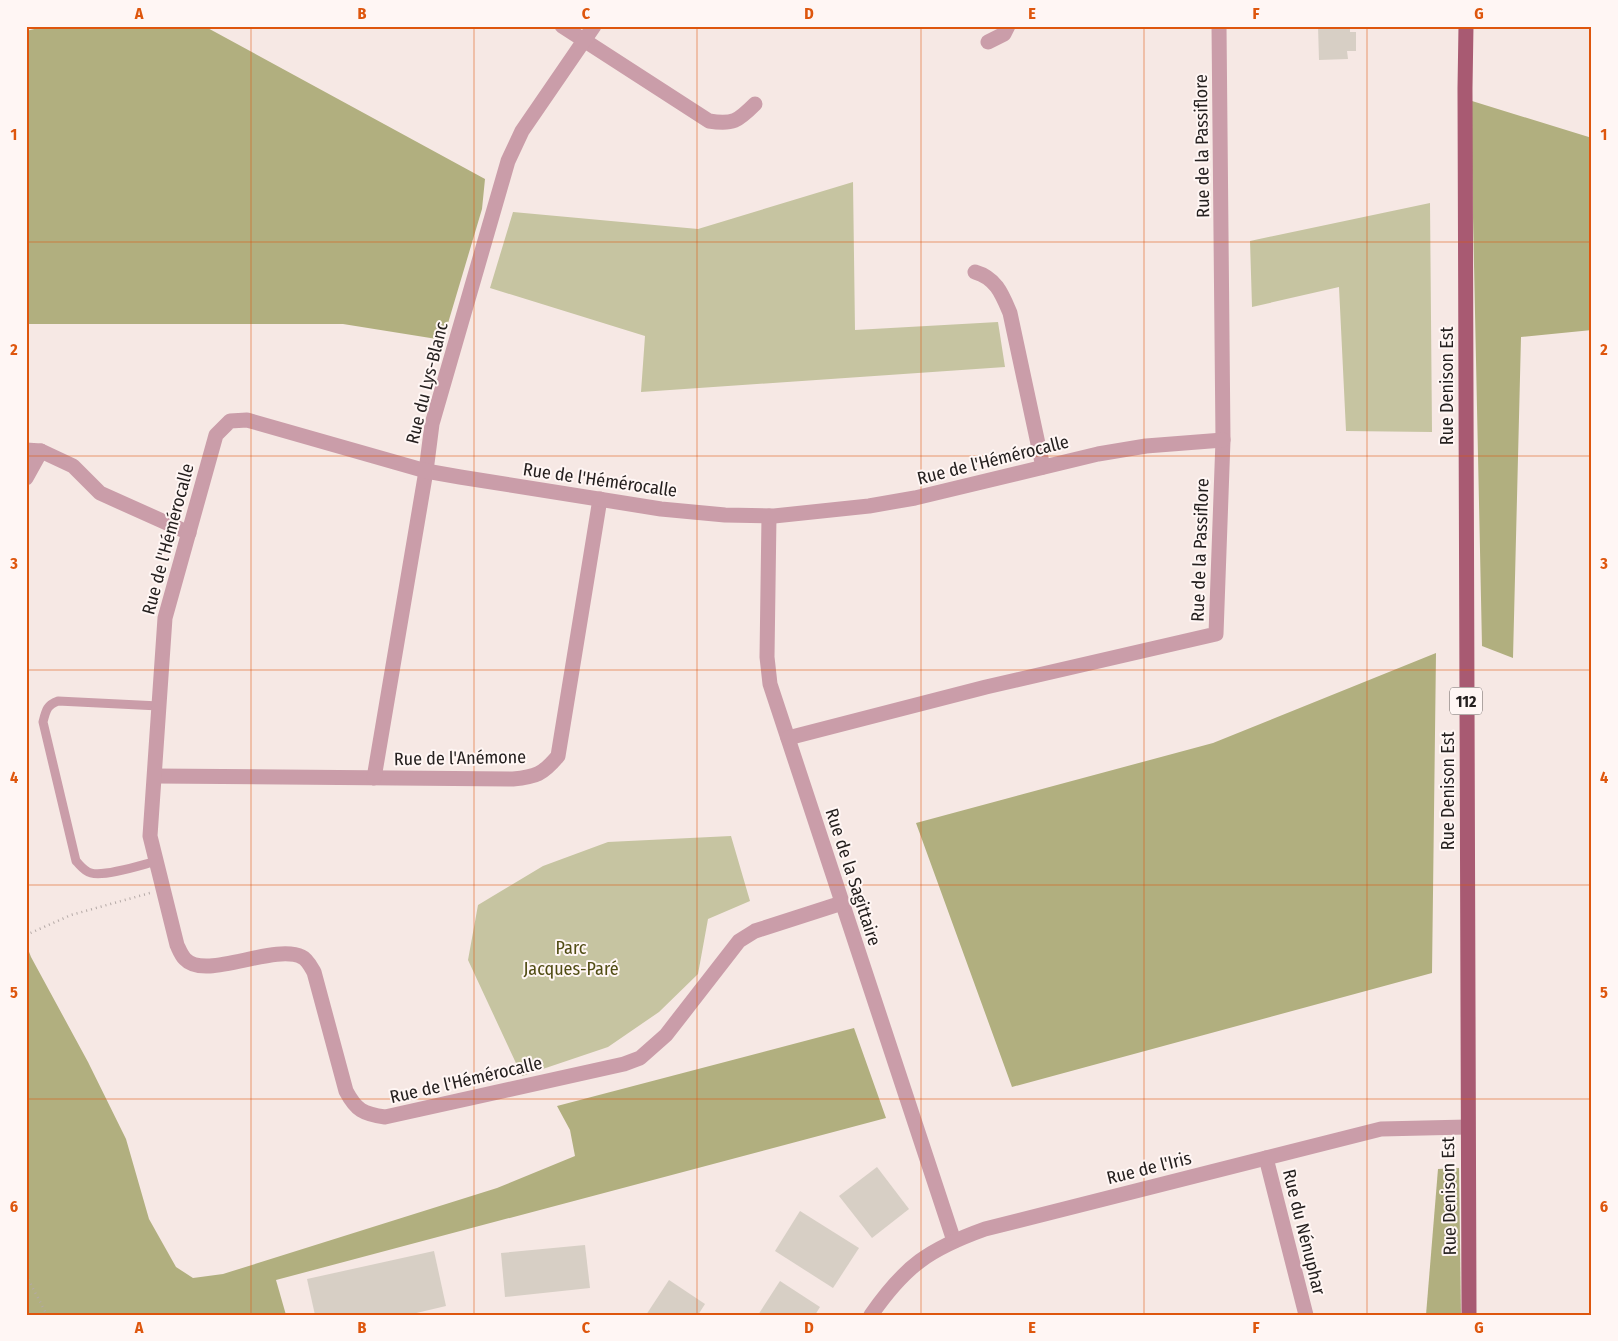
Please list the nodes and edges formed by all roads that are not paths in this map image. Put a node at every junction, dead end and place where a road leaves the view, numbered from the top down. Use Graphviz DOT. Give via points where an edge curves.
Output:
graph roads {
  1 [pos="562,26"];
  2 [pos="594,26"];
  3 [pos="1008,26"];
  4 [pos="1219,26"];
  5 [pos="1460,26"];
  6 [pos="1466,26"];
  7 [pos="584,41"];
  8 [pos="988,42"];
  9 [pos="1465,88"];
  10 [pos="755,104"];
  11 [pos="975,272"];
  12 [pos="1223,440"];
  13 [pos="34,450"];
  14 [pos="1042,467"];
  15 [pos="426,471"];
  16 [pos="26,478"];
  17 [pos="600,499"];
  18 [pos="768,516"];
  19 [pos="188,533"];
  20 [pos="159,706"];
  21 [pos="788,738"];
  22 [pos="155,776"];
  23 [pos="374,778"];
  24 [pos="156,861"];
  25 [pos="842,903"];
  26 [pos="1467,1127"];
  27 [pos="1266,1158"];
  28 [pos="954,1241"];
  29 [pos="871,1315"];
  30 [pos="1306,1315"];
  31 [pos="1469,1315"];
  1 -- 7 [label="street"];
  2 -- 7 [label="street, Rue du Lys-Blanc"];
  3 -- 8 [label="street" via="1004,34"];
  4 -- 12 [label="street, Rue de la Passiflore"];
  5 -- 9 [label="main road, Rue Denison Est"];
  6 -- 9 [label="main road, Rue Denison Est / 112"];
  7 -- 10 [label="street" via="709,121 734,122"];
  7 -- 15 [label="street, Rue du Lys-Blanc" via="522,130 508,161 432,424"];
  9 -- 26 [label="main road, Rue Denison Est / 112"];
  11 -- 14 [label="street" via="993,281 1010,313"];
  12 -- 14 [label="street, Rue de l'Hémérocalle" via="1146,446"];
  12 -- 21 [label="street, Rue de la Passiflore" via="1216,634 986,687"];
  13 -- 16 [label="street"];
  13 -- 19 [label="street" via="73,466 110,500"];
  14 -- 18 [label="street, Rue de l'Hémérocalle" via="915,498"];
  15 -- 17 [label="street, Rue de l'Hémérocalle"];
  15 -- 19 [label="street, Rue de l'Hémérocalle" via="246,420 230,421 216,435"];
  15 -- 23 [label="street, Rue du Lys-Blanc"];
  17 -- 18 [label="street, Rue de l'Hémérocalle" via="662,509"];
  17 -- 23 [label="street, Rue de l'Anémone" via="558,756 546,770 532,777"];
  18 -- 21 [label="street, Rue de la Sagittaire" via="768,671"];
  19 -- 20 [label="street, Rue de l'Hémérocalle" via="165,618"];
  20 -- 22 [label="street, Rue de l'Hémérocalle"];
  20 -- 24 [label="lane" via="58,701 46,709 43,722 76,861 83,869 100,874"];
  21 -- 25 [label="street, Rue de la Sagittaire"];
  22 -- 23 [label="street, Rue de l'Anémone"];
  22 -- 24 [label="street, Rue de l'Hémérocalle" via="150,836"];
  24 -- 25 [label="street, Rue de l'Hémérocalle" via="177,945 185,959 196,965 213,965 289,952 304,957 314,972 346,1091 354,1105 367,1114 384,1117 640,1058 666,1035 739,941 755,931"];
  25 -- 28 [label="street, Rue de la Sagittaire"];
  26 -- 27 [label="street, Rue de l'Iris" via="1381,1129"];
  26 -- 31 [label="main road, Rue Denison Est / 112"];
  27 -- 28 [label="street, Rue de l'Iris" via="985,1229"];
  27 -- 30 [label="street, Rue du Nénuphar"];
  28 -- 29 [label="street, Rue de l'Iris" via="913,1266 894,1284"];
}
